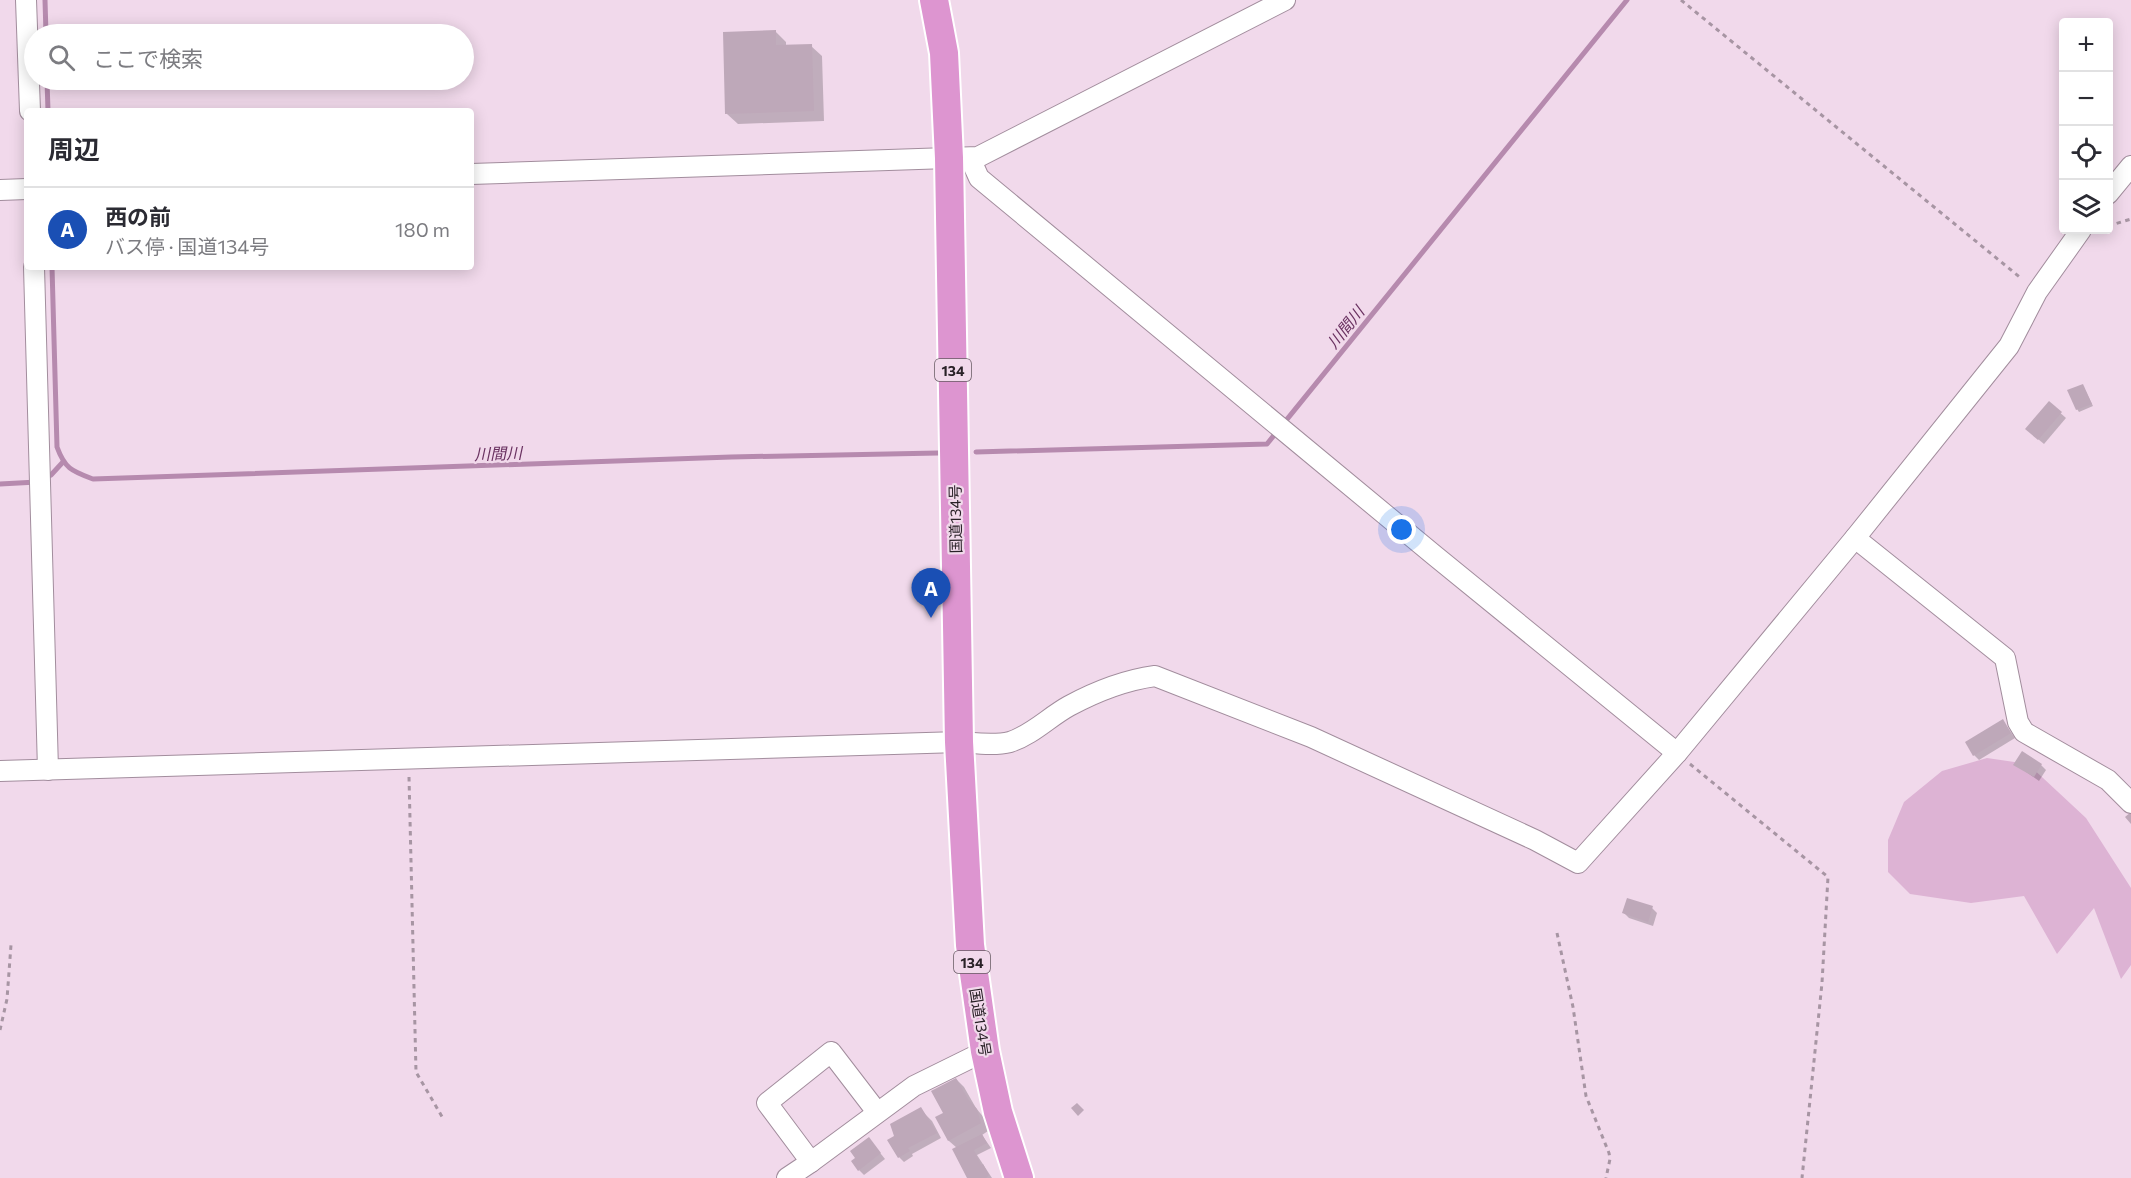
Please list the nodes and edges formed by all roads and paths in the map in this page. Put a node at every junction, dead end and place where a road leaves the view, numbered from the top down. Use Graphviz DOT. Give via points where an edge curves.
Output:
graph roads {
  1 [pos="26,0"];
  2 [pos="934,0"];
  3 [pos="1285,0"];
  4 [pos="1681,0"];
  5 [pos="27,24"];
  6 [pos="29,90"];
  7 [pos="30,108"];
  8 [pos="959,158"];
  9 [pos="2131,166"];
  10 [pos="474,174"];
  11 [pos="24,189"];
  12 [pos="2113,189"];
  13 [pos="0,190"];
  14 [pos="2131,219"];
  15 [pos="2113,225"];
  16 [pos="2078,234"];
  17 [pos="34,270"];
  18 [pos="2037,292"];
  19 [pos="1856,538"];
  20 [pos="959,742"];
  21 [pos="1677,753"];
  22 [pos="409,758"];
  23 [pos="48,770"];
  24 [pos="0,771"];
  25 [pos="2131,803"];
  26 [pos="1557,933"];
  27 [pos="11,945"];
  28 [pos="0,1029"];
  29 [pos="985,1051"];
  30 [pos="877,1112"];
  31 [pos="444,1120"];
  32 [pos="811,1162"];
  33 [pos="787,1178"];
  34 [pos="1019,1178"];
  35 [pos="1606,1178"];
  36 [pos="1802,1178"];
  1 -- 5 [label="street"];
  2 -- 8 [label="highway, 国道134号 / 134"];
  3 -- 8 [label="street" via="978,157"];
  4 -- 18 [label="path"];
  6 -- 7 [label="street"];
  8 -- 10 [label="street"];
  8 -- 20 [label="highway, 国道134号 / 134"];
  8 -- 21 [label="street"];
  9 -- 12 [label="street"];
  11 -- 13 [label="street"];
  14 -- 15 [label="path"];
  16 -- 18 [label="street"];
  17 -- 23 [label="street"];
  18 -- 19 [label="street" via="2009,346"];
  19 -- 21 [label="street"];
  19 -- 25 [label="street" via="2005,658 2018,722 2024,732 2108,780"];
  20 -- 21 [label="street" via="1010,742 1070,706 1133,679 1155,676 1311,737 1578,862"];
  20 -- 22 [label="street"];
  20 -- 29 [label="highway, 国道134号 / 134" via="970,945"];
  21 -- 36 [label="path" via="1828,877 1822,983"];
  22 -- 23 [label="street"];
  22 -- 31 [label="path" via="416,1072"];
  23 -- 24 [label="street"];
  26 -- 35 [label="path" via="1586,1095 1609,1153"];
  27 -- 28 [label="path" via="7,999"];
  29 -- 30 [label="street" via="914,1086"];
  29 -- 34 [label="highway, 国道134号 / 134" via="998,1112"];
  30 -- 32 [label="street"];
  30 -- 32 [label="street" via="831,1052 766,1103"];
  32 -- 33 [label="street"];
}
